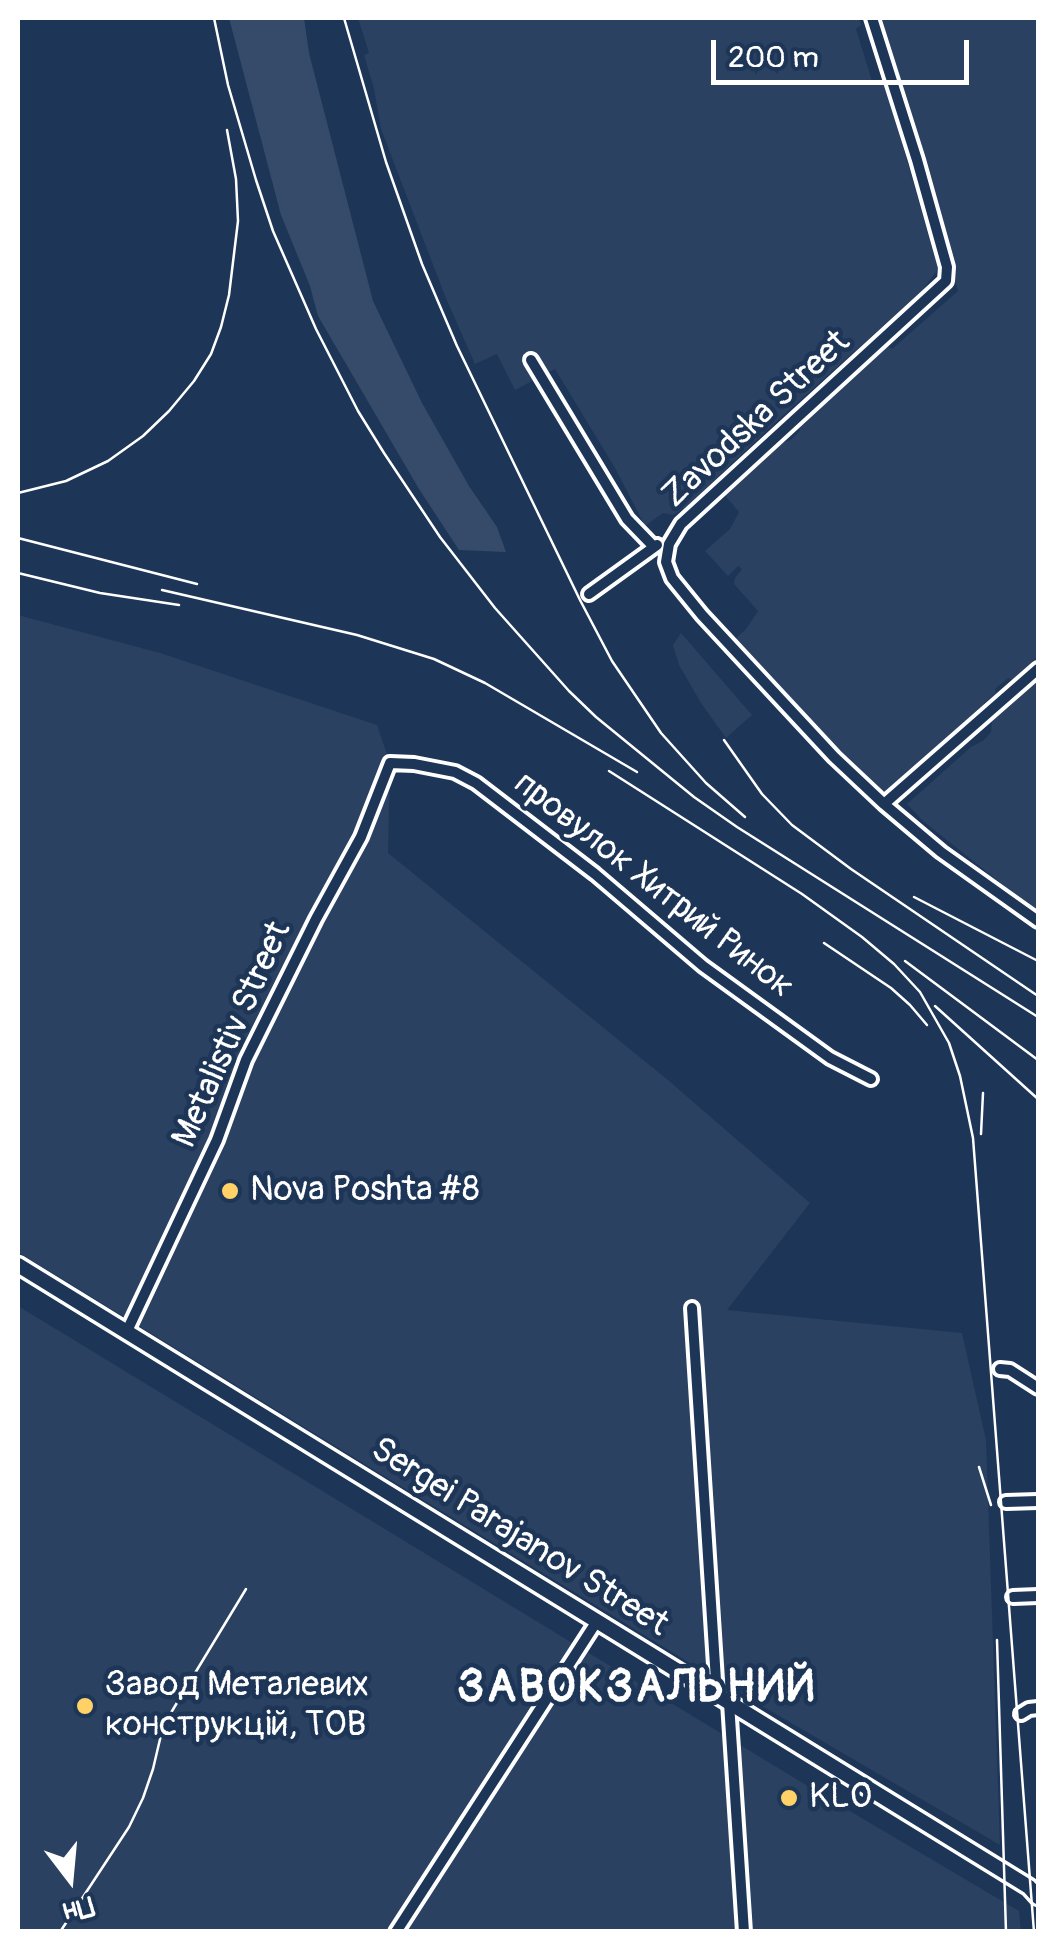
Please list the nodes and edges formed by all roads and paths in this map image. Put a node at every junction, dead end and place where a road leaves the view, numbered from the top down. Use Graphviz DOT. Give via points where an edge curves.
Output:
graph roads {
  1 [pos="872,18"];
  2 [pos="531,360"];
  3 [pos="669,544"];
  4 [pos="654,547"];
  5 [pos="589,594"];
  6 [pos="1038,670"];
  7 [pos="390,763"];
  8 [pos="884,804"];
  9 [pos="1038,921"];
  10 [pos="871,1079"];
  11 [pos="18,1265"];
  12 [pos="692,1308"];
  13 [pos="127,1331"];
  14 [pos="1000,1368"];
  15 [pos="1038,1388"];
  16 [pos="1038,1501"];
  17 [pos="1006,1502"];
  18 [pos="1038,1596"];
  19 [pos="1013,1597"];
  20 [pos="597,1621"];
  21 [pos="723,1700"];
  22 [pos="1038,1708"];
  23 [pos="1021,1714"];
  24 [pos="1038,1897"];
  25 [pos="396,1932"];
  26 [pos="744,1932"];
  1 -- 3 [label="street, Zavodska Street" via="946,281 686,519"];
  2 -- 4 [label="street" via="626,519"];
  3 -- 4 [label="street"];
  3 -- 8 [label="street, Zavodska Street" via="668,569 682,590"];
  4 -- 5 [label="street"];
  6 -- 8 [label="street"];
  7 -- 10 [label="street, провулок Хитрий Ринок" via="455,772 476,783 703,966 830,1058"];
  7 -- 13 [label="street, Metalistiv Street" via="361,838 246,1060"];
  8 -- 9 [label="street, Zavodska Street"];
  11 -- 13 [label="main road, Sergei Parajanov Street"];
  12 -- 21 [label="street"];
  13 -- 20 [label="main road, Sergei Parajanov Street"];
  14 -- 15 [label="street"];
  16 -- 17 [label="street"];
  18 -- 19 [label="street"];
  20 -- 21 [label="main road, Sergei Parajanov Street"];
  20 -- 25 [label="street"];
  21 -- 24 [label="main road, Sergei Parajanov Street"];
  21 -- 26 [label="street"];
  22 -- 23 [label="street"];
}
